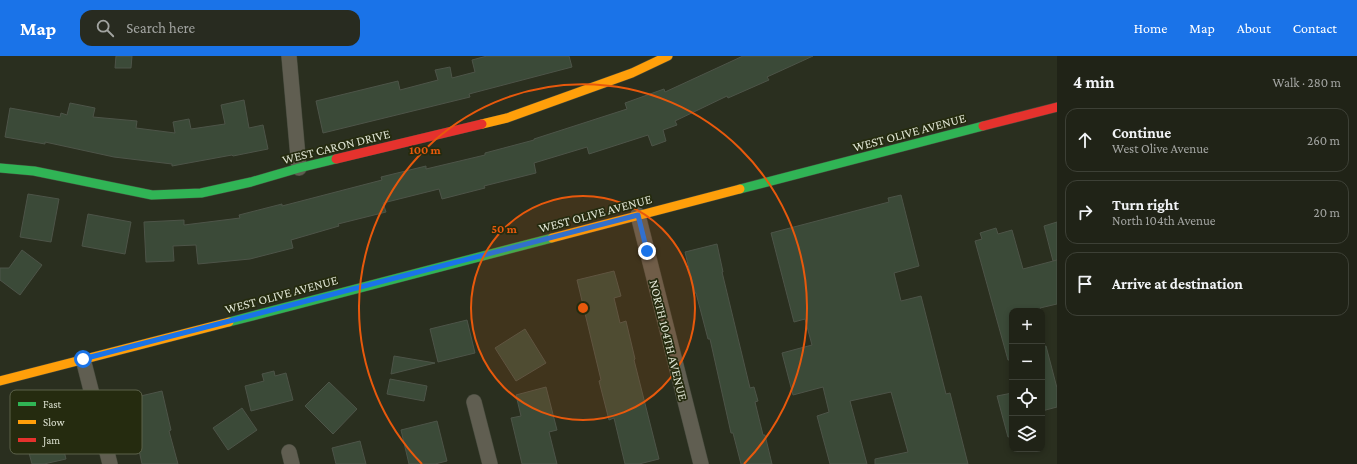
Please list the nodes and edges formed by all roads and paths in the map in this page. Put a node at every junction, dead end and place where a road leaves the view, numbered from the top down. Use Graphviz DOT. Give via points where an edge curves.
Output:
graph roads {
  1 [pos="289,56"];
  2 [pos="668,56"];
  3 [pos="1057,107"];
  4 [pos="0,168"];
  5 [pos="299,168"];
  6 [pos="638,215"];
  7 [pos="83,359"];
  8 [pos="0,381"];
  9 [pos="91,390"];
  10 [pos="474,402"];
  11 [pos="107,454"];
  12 [pos="110,464"];
  13 [pos="490,464"];
  14 [pos="701,464"];
  1 -- 5 [label="street"];
  2 -- 5 [label="main road, WEST CARON DRIVE" via="632,73 507,118"];
  3 -- 6 [label="main road, WEST OLIVE AVENUE"];
  4 -- 5 [label="main road, WEST CARON DRIVE" via="34,172 152,195 202,193"];
  6 -- 7 [label="main road, WEST OLIVE AVENUE"];
  6 -- 14 [label="street, NORTH 104TH AVENUE"];
  7 -- 8 [label="main road, WEST OLIVE AVENUE"];
  7 -- 9 [label="street"];
  10 -- 13 [label="street"];
  11 -- 12 [label="street"];
}
